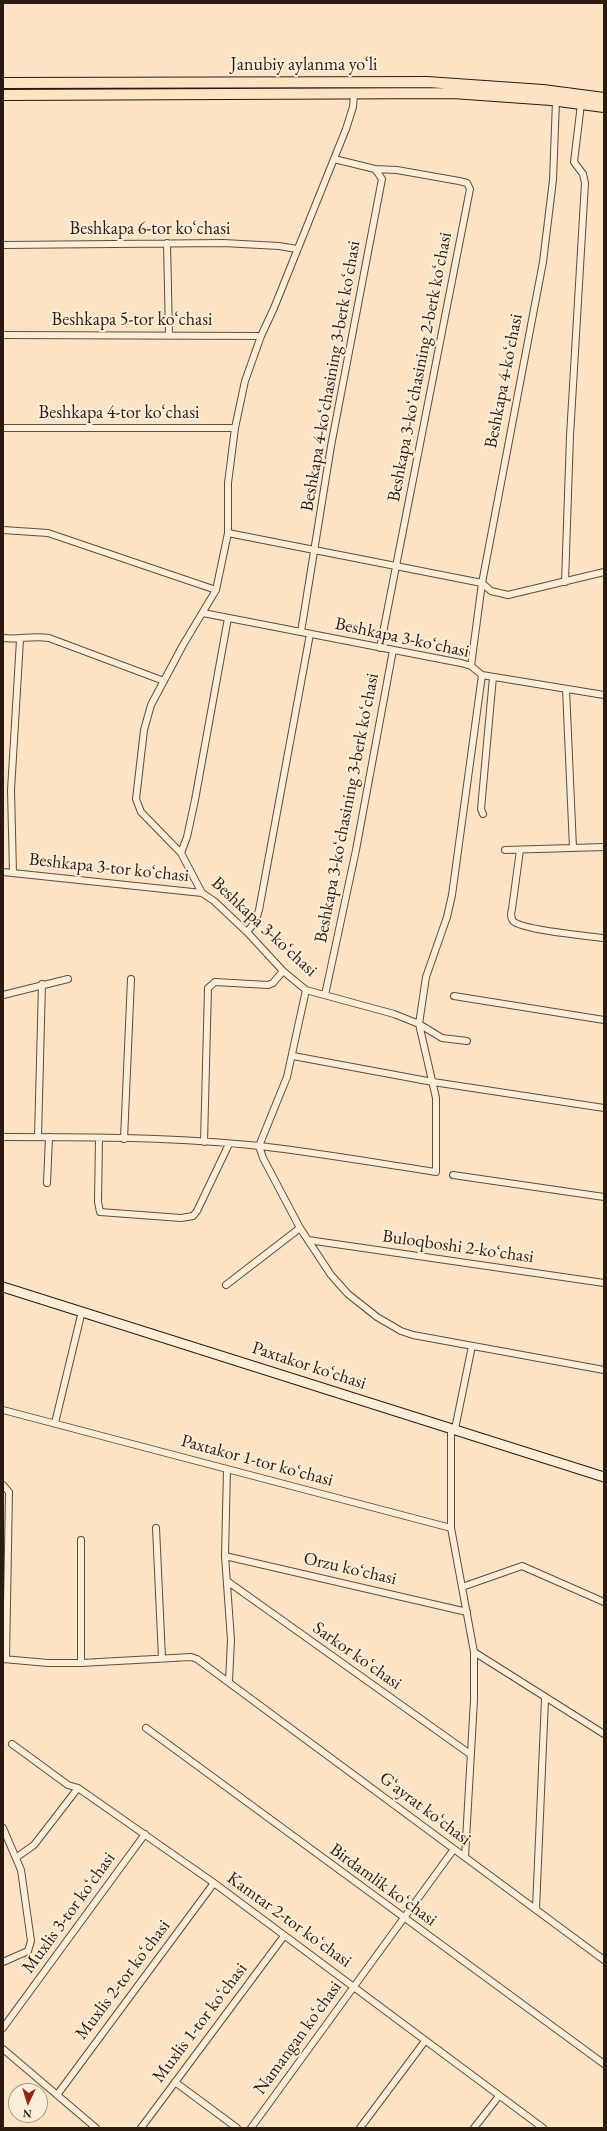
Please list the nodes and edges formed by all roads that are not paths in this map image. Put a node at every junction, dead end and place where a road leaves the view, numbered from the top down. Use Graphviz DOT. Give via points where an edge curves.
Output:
graph roads {
  1 [pos="3,83"];
  2 [pos="354,94"];
  3 [pos="3,95"];
  4 [pos="604,98"];
  5 [pos="556,101"];
  6 [pos="581,104"];
  7 [pos="604,107"];
  8 [pos="334,159"];
  9 [pos="375,169"];
  10 [pos="167,243"];
  11 [pos="3,245"];
  12 [pos="297,250"];
  13 [pos="169,334"];
  14 [pos="3,335"];
  15 [pos="261,336"];
  16 [pos="3,428"];
  17 [pos="235,428"];
  18 [pos="3,530"];
  19 [pos="228,533"];
  20 [pos="315,550"];
  21 [pos="396,567"];
  22 [pos="604,572"];
  23 [pos="565,582"];
  24 [pos="482,583"];
  25 [pos="216,590"];
  26 [pos="203,613"];
  27 [pos="228,618"];
  28 [pos="301,632"];
  29 [pos="310,634"];
  30 [pos="3,638"];
  31 [pos="20,640"];
  32 [pos="380,648"];
  33 [pos="393,650"];
  34 [pos="471,666"];
  35 [pos="482,675"];
  36 [pos="494,677"];
  37 [pos="164,681"];
  38 [pos="566,688"];
  39 [pos="604,695"];
  40 [pos="483,814"];
  41 [pos="604,847"];
  42 [pos="573,848"];
  43 [pos="505,850"];
  44 [pos="520,850"];
  45 [pos="181,853"];
  46 [pos="3,872"];
  47 [pos="13,873"];
  48 [pos="202,893"];
  49 [pos="248,932"];
  50 [pos="604,938"];
  51 [pos="283,971"];
  52 [pos="68,979"];
  53 [pos="130,979"];
  54 [pos="42,984"];
  55 [pos="306,990"];
  56 [pos="3,995"];
  57 [pos="325,995"];
  58 [pos="454,996"];
  59 [pos="604,1020"];
  60 [pos="419,1024"];
  61 [pos="467,1041"];
  62 [pos="293,1056"];
  63 [pos="433,1082"];
  64 [pos="604,1108"];
  65 [pos="3,1137"];
  66 [pos="38,1137"];
  67 [pos="49,1137"];
  68 [pos="99,1138"];
  69 [pos="124,1139"];
  70 [pos="204,1142"];
  71 [pos="229,1144"];
  72 [pos="259,1146"];
  73 [pos="453,1175"];
  74 [pos="47,1183"];
  75 [pos="604,1197"];
  76 [pos="300,1228"];
  77 [pos="308,1240"];
  78 [pos="604,1283"];
  79 [pos="226,1285"];
  80 [pos="3,1287"];
  81 [pos="82,1311"];
  82 [pos="472,1346"];
  83 [pos="604,1370"];
  84 [pos="3,1410"];
  85 [pos="55,1423"];
  86 [pos="453,1429"];
  87 [pos="228,1469"];
  88 [pos="604,1477"];
  89 [pos="3,1485"];
  90 [pos="156,1528"];
  91 [pos="451,1528"];
  92 [pos="80,1540"];
  93 [pos="6,1541"];
  94 [pos="225,1556"];
  95 [pos="227,1581"];
  96 [pos="462,1587"];
  97 [pos="604,1602"];
  98 [pos="468,1612"];
  99 [pos="474,1652"];
  100 [pos="162,1658"];
  101 [pos="5,1659"];
  102 [pos="82,1663"];
  103 [pos="229,1681"];
  104 [pos="546,1699"];
  105 [pos="146,1728"];
  106 [pos="604,1734"];
  107 [pos="12,1744"];
  108 [pos="470,1754"];
  109 [pos="78,1788"];
  110 [pos="3,1828"];
  111 [pos="145,1834"];
  112 [pos="454,1849"];
  113 [pos="17,1857"];
  114 [pos="465,1857"];
  115 [pos="214,1883"];
  116 [pos="536,1909"];
  117 [pos="403,1918"];
  118 [pos="284,1936"];
  119 [pos="604,1960"];
  120 [pos="3,1962"];
  121 [pos="354,1986"];
  122 [pos="3,2028"];
  123 [pos="425,2041"];
  124 [pos="3,2049"];
  125 [pos="604,2064"];
  126 [pos="175,2082"];
  127 [pos="57,2095"];
  128 [pos="499,2096"];
  129 [pos="96,2128"];
  130 [pos="141,2128"];
  131 [pos="237,2128"];
  132 [pos="251,2128"];
  133 [pos="360,2128"];
  134 [pos="474,2128"];
  135 [pos="543,2128"];
  1 -- 4 [label="highway, Janubiy aylanma yoʻli" via="427,82 543,90"];
  2 -- 3 [label="highway, Janubiy aylanma yoʻli"];
  2 -- 5 [label="highway, Janubiy aylanma yoʻli" via="452,94"];
  2 -- 8 [label="street" via="353,107"];
  5 -- 6 [label="highway, Janubiy aylanma yoʻli"];
  5 -- 24 [label="street, Beshkapa 4-koʻchasi" via="553,180 543,262"];
  6 -- 7 [label="highway, Janubiy aylanma yoʻli"];
  6 -- 23 [label="street" via="574,162 583,174 585,183 570,436"];
  8 -- 9 [label="street"];
  8 -- 12 [label="street"];
  9 -- 20 [label="street, Beshkapa 4-koʻchasining 3-berk koʻchasi" via="382,179 381,190 348,352"];
  9 -- 21 [label="street, Beshkapa 3-koʻchasining 2-berk koʻchasi" via="397,170 459,181 467,183 470,189"];
  10 -- 11 [label="street, Beshkapa 6-tor koʻchasi"];
  10 -- 12 [label="street, Beshkapa 6-tor koʻchasi" via="279,246"];
  10 -- 13 [label="street"];
  12 -- 15 [label="street"];
  13 -- 14 [label="street, Beshkapa 5-tor koʻchasi"];
  13 -- 15 [label="street, Beshkapa 5-tor koʻchasi"];
  15 -- 17 [label="street" via="245,381"];
  16 -- 17 [label="street, Beshkapa 4-tor koʻchasi"];
  17 -- 19 [label="street" via="228,483"];
  18 -- 25 [label="street" via="48,533"];
  19 -- 20 [label="street"];
  19 -- 25 [label="street"];
  20 -- 21 [label="street"];
  20 -- 28 [label="street, Beshkapa 4-koʻchasining 3-berk koʻchasi"];
  21 -- 24 [label="street"];
  21 -- 32 [label="street, Beshkapa 3-koʻchasining 2-berk koʻchasi"];
  22 -- 23 [label="street"];
  23 -- 24 [label="street" via="508,595 491,591"];
  24 -- 34 [label="street, Beshkapa 4-koʻchasi"];
  25 -- 26 [label="street"];
  26 -- 27 [label="street, Beshkapa 3-koʻchasi"];
  26 -- 37 [label="street, Beshkapa 3-koʻchasi" via="182,645"];
  27 -- 28 [label="street, Beshkapa 3-koʻchasi"];
  27 -- 45 [label="street" via="195,800"];
  28 -- 29 [label="street, Beshkapa 3-koʻchasi"];
  29 -- 32 [label="street, Beshkapa 3-koʻchasi"];
  29 -- 49 [label="street" via="259,910"];
  30 -- 31 [label="street"];
  31 -- 37 [label="street" via="30,636 49,638"];
  31 -- 47 [label="street, Beshkapa 3-tor koʻchasi" via="11,790"];
  32 -- 33 [label="street, Beshkapa 3-koʻchasi"];
  33 -- 34 [label="street, Beshkapa 3-koʻchasi"];
  33 -- 57 [label="street, Beshkapa 3-koʻchasining 3-berk koʻchasi" via="356,850"];
  34 -- 35 [label="street, Beshkapa 3-koʻchasi"];
  35 -- 36 [label="street"];
  35 -- 60 [label="street" via="452,895 426,978"];
  36 -- 38 [label="street"];
  36 -- 40 [label="street" via="481,809"];
  37 -- 45 [label="street, Beshkapa 3-koʻchasi" via="151,705 144,730 136,799 141,812"];
  38 -- 39 [label="street"];
  38 -- 42 [label="street"];
  41 -- 42 [label="street"];
  42 -- 44 [label="street"];
  43 -- 44 [label="street"];
  44 -- 50 [label="street" via="511,918 514,922 527,927"];
  45 -- 48 [label="street, Beshkapa 3-koʻchasi"];
  46 -- 47 [label="street, Beshkapa 3-tor koʻchasi"];
  47 -- 48 [label="street, Beshkapa 3-tor koʻchasi"];
  48 -- 49 [label="street, Beshkapa 3-koʻchasi"];
  49 -- 51 [label="street, Beshkapa 3-koʻchasi"];
  51 -- 55 [label="street, Beshkapa 3-koʻchasi"];
  51 -- 70 [label="street" via="268,985 215,982 208,988"];
  52 -- 54 [label="street"];
  53 -- 69 [label="street"];
  54 -- 56 [label="street"];
  54 -- 66 [label="street"];
  55 -- 57 [label="street, Beshkapa 3-koʻchasi"];
  55 -- 62 [label="street"];
  57 -- 60 [label="street, Beshkapa 3-koʻchasi" via="394,1014"];
  58 -- 59 [label="street"];
  60 -- 61 [label="street, Beshkapa 3-koʻchasi" via="442,1038"];
  60 -- 63 [label="street"];
  62 -- 63 [label="street"];
  62 -- 72 [label="street"];
  63 -- 64 [label="street"];
  63 -- 72 [label="street" via="436,1098 436,1172"];
  65 -- 66 [label="street"];
  66 -- 67 [label="street"];
  67 -- 68 [label="street"];
  67 -- 74 [label="street"];
  68 -- 69 [label="street"];
  68 -- 71 [label="street" via="100,1212 182,1218 193,1216 197,1211"];
  69 -- 70 [label="street"];
  70 -- 71 [label="street"];
  71 -- 72 [label="street"];
  72 -- 76 [label="street"];
  73 -- 75 [label="street"];
  76 -- 77 [label="street"];
  76 -- 79 [label="street"];
  77 -- 78 [label="street, Buloqboshi 2-koʻchasi"];
  77 -- 82 [label="street" via="331,1275 348,1294 377,1317 413,1335"];
  80 -- 81 [label="main road, Paxtakor koʻchasi"];
  81 -- 85 [label="street"];
  81 -- 86 [label="main road, Paxtakor koʻchasi"];
  82 -- 83 [label="street"];
  82 -- 86 [label="street"];
  84 -- 85 [label="street, Paxtakor 1-tor koʻchasi"];
  85 -- 87 [label="street, Paxtakor 1-tor koʻchasi"];
  86 -- 88 [label="main road, Paxtakor koʻchasi"];
  86 -- 91 [label="street"];
  87 -- 91 [label="street, Paxtakor 1-tor koʻchasi"];
  87 -- 94 [label="street"];
  89 -- 93 [label="street" via="9,1492"];
  90 -- 100 [label="street"];
  91 -- 96 [label="street"];
  92 -- 102 [label="street"];
  93 -- 101 [label="street"];
  94 -- 95 [label="street"];
  94 -- 98 [label="street, Orzu koʻchasi"];
  95 -- 103 [label="street" via="231,1640"];
  95 -- 108 [label="street, Sarkor koʻchasi"];
  96 -- 97 [label="street" via="522,1566"];
  96 -- 98 [label="street"];
  98 -- 99 [label="street"];
  99 -- 104 [label="street"];
  99 -- 108 [label="street"];
  100 -- 102 [label="street, Gʻayrat koʻchasi"];
  100 -- 103 [label="street, Gʻayrat koʻchasi" via="191,1657"];
  101 -- 102 [label="street, Gʻayrat koʻchasi"];
  103 -- 112 [label="street, Gʻayrat koʻchasi"];
  104 -- 106 [label="street"];
  104 -- 116 [label="street"];
  105 -- 117 [label="street, Birdamlik koʻchasi"];
  107 -- 109 [label="street, Kamtar 2-tor koʻchasi" via="68,1785"];
  108 -- 114 [label="street"];
  109 -- 111 [label="street, Kamtar 2-tor koʻchasi"];
  109 -- 113 [label="street" via="34,1845"];
  110 -- 113 [label="street"];
  111 -- 115 [label="street, Kamtar 2-tor koʻchasi"];
  111 -- 122 [label="street, Muxlis 3-tor koʻchasi"];
  112 -- 114 [label="street, Gʻayrat koʻchasi"];
  112 -- 117 [label="street, Namangan koʻchasi"];
  113 -- 120 [label="street" via="31,1941 28,1951"];
  114 -- 116 [label="street, Gʻayrat koʻchasi"];
  115 -- 118 [label="street, Kamtar 2-tor koʻchasi"];
  115 -- 127 [label="street, Muxlis 2-tor koʻchasi"];
  116 -- 119 [label="street, Gʻayrat koʻchasi"];
  117 -- 121 [label="street, Namangan koʻchasi"];
  117 -- 125 [label="street, Birdamlik koʻchasi"];
  118 -- 121 [label="street, Kamtar 2-tor koʻchasi"];
  118 -- 126 [label="street, Muxlis 1-tor koʻchasi"];
  121 -- 123 [label="street, Kamtar 2-tor koʻchasi"];
  121 -- 132 [label="street, Namangan koʻchasi"];
  123 -- 128 [label="street, Kamtar 2-tor koʻchasi"];
  123 -- 133 [label="street"];
  124 -- 127 [label="street"];
  126 -- 130 [label="street, Muxlis 1-tor koʻchasi"];
  126 -- 131 [label="street"];
  127 -- 129 [label="street"];
  128 -- 134 [label="street"];
  128 -- 135 [label="street, Kamtar 2-tor koʻchasi"];
}
